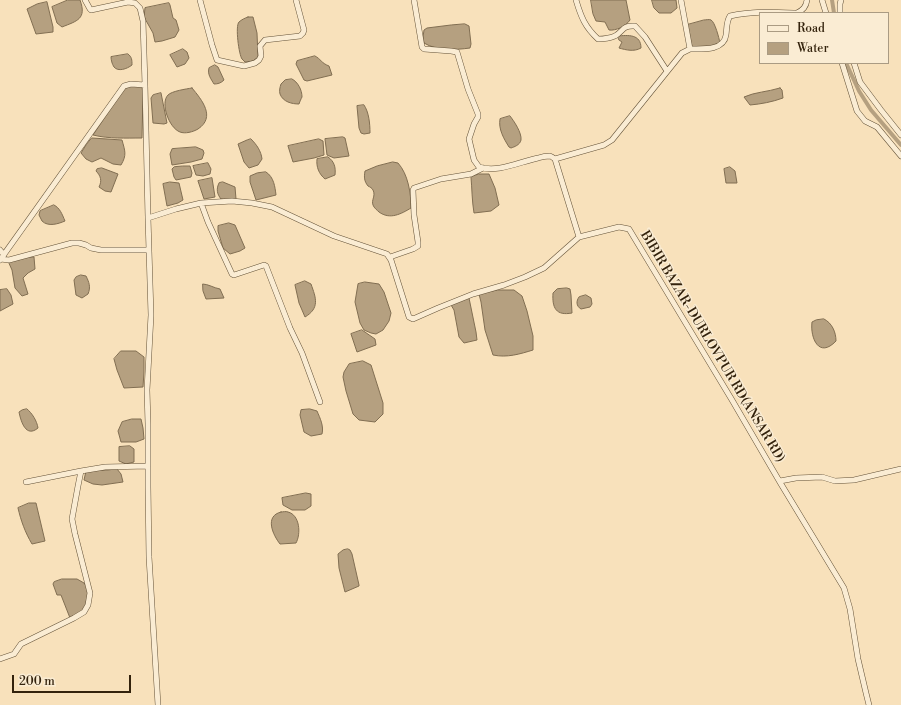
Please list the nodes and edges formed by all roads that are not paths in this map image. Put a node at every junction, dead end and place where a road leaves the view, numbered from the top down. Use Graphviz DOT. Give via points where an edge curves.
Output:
graph roads {
  1 [pos="85,0"];
  2 [pos="200,0"];
  3 [pos="296,0"];
  4 [pos="414,0"];
  5 [pos="576,0"];
  6 [pos="681,0"];
  7 [pos="807,0"];
  8 [pos="822,0"];
  9 [pos="841,0"];
  10 [pos="782,12"];
  11 [pos="798,12"];
  12 [pos="826,12"];
  13 [pos="840,12"];
  14 [pos="690,49"];
  15 [pos="842,64"];
  16 [pos="854,64"];
  17 [pos="667,71"];
  18 [pos="145,85"];
  19 [pos="901,135"];
  20 [pos="901,156"];
  21 [pos="555,159"];
  22 [pos="483,168"];
  23 [pos="201,203"];
  24 [pos="148,218"];
  25 [pos="579,237"];
  26 [pos="0,250"];
  27 [pos="149,250"];
  28 [pos="4,255"];
  29 [pos="390,257"];
  30 [pos="0,260"];
  31 [pos="320,402"];
  32 [pos="148,466"];
  33 [pos="901,469"];
  34 [pos="81,471"];
  35 [pos="780,481"];
  36 [pos="26,482"];
  37 [pos="0,659"];
  38 [pos="158,705"];
  39 [pos="869,705"];
  1 -- 18 [label="street" via="91,10 128,2 135,3 140,8 143,21"];
  2 -- 3 [label="street" via="217,60 244,66 258,60 261,56 260,46 265,40 300,36 303,33"];
  4 -- 22 [label="street" via="422,47 457,52 478,114 469,139 474,160"];
  5 -- 17 [label="street" via="583,21 598,39 616,36 625,27 635,26"];
  6 -- 14 [label="street"];
  7 -- 11 [label="street" via="804,9"];
  8 -- 12 [label="street"];
  9 -- 13 [label="street"];
  10 -- 14 [label="street" via="768,11 730,16 726,38 718,47"];
  14 -- 17 [label="street" via="682,53"];
  15 -- 20 [label="street" via="857,111 866,121 877,127"];
  16 -- 19 [label="street" via="860,82"];
  17 -- 21 [label="street" via="612,140 604,145"];
  18 -- 24 [label="street"];
  18 -- 28 [label="street" via="124,86"];
  21 -- 22 [label="street" via="549,156 500,168"];
  21 -- 25 [label="street"];
  22 -- 29 [label="street" via="471,174 441,179 414,188 418,246"];
  23 -- 24 [label="street"];
  23 -- 29 [label="street" via="232,201 272,207 334,236 388,254"];
  23 -- 31 [label="street" via="232,274 266,266"];
  24 -- 27 [label="street"];
  25 -- 29 [label="street" via="544,268 413,319 409,318"];
  25 -- 35 [label="street, BIBIR BAZAR-DURLOVPUR RD(ANSAR RD)" via="620,227 629,229"];
  26 -- 28 [label="street"];
  27 -- 30 [label="street" via="101,250 72,243 9,260"];
  27 -- 32 [label="street" via="151,315 147,390"];
  28 -- 30 [label="street"];
  32 -- 34 [label="street" via="105,467"];
  32 -- 38 [label="street" via="149,557"];
  33 -- 35 [label="street" via="854,480 835,481 822,477"];
  34 -- 36 [label="street"];
  34 -- 37 [label="street" via="72,519 90,593 88,605 84,612 21,644 14,654"];
  35 -- 39 [label="street, BIBIR BAZAR-DURLOVPUR RD(ANSAR RD)" via="844,588"];
}
